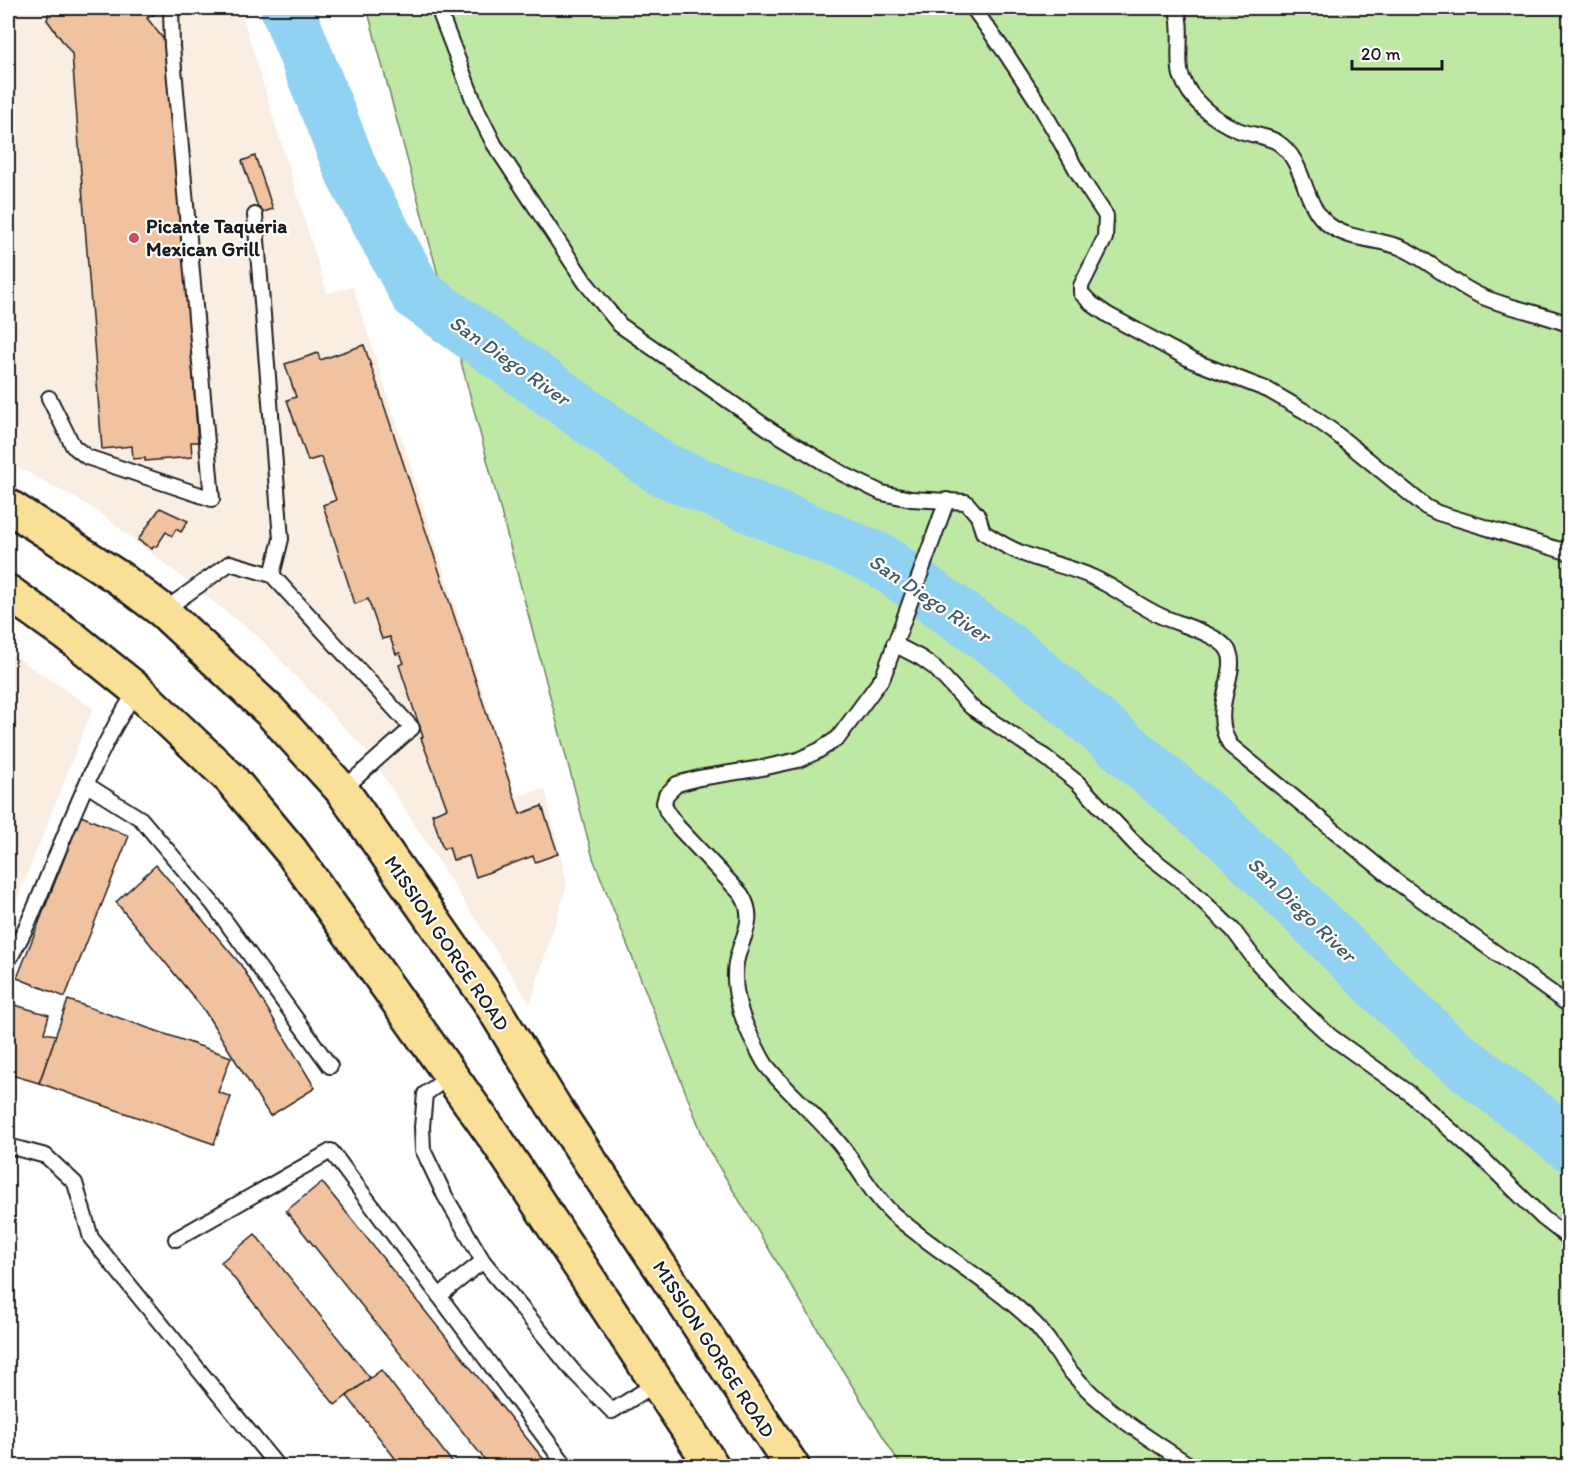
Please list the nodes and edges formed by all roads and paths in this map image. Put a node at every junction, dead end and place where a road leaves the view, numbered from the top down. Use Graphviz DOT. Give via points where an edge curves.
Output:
graph roads {
  1 [pos="171,8"];
  2 [pos="438,8"];
  3 [pos="973,8"];
  4 [pos="1176,8"];
  5 [pos="255,215"];
  6 [pos="1569,325"];
  7 [pos="50,398"];
  8 [pos="947,500"];
  9 [pos="8,506"];
  10 [pos="1569,553"];
  11 [pos="272,575"];
  12 [pos="8,592"];
  13 [pos="163,611"];
  14 [pos="896,638"];
  15 [pos="137,690"];
  16 [pos="87,785"];
  17 [pos="342,790"];
  18 [pos="8,961"];
  19 [pos="1569,1006"];
  20 [pos="330,1066"];
  21 [pos="450,1076"];
  22 [pos="8,1146"];
  23 [pos="176,1239"];
  24 [pos="1569,1239"];
  25 [pos="483,1261"];
  26 [pos="439,1296"];
  27 [pos="657,1383"];
  28 [pos="277,1467"];
  29 [pos="566,1467"];
  30 [pos="712,1467"];
  31 [pos="792,1467"];
  32 [pos="1191,1467"];
  1 -- 7 [label="lane" via="212,499 87,457 73,446"];
  2 -- 8 [label="lane" via="494,144 585,282 620,325 772,431 843,474 882,493"];
  3 -- 10 [label="lane" via="1008,55 1106,216 1105,238 1080,286 1081,293 1092,304 1193,361 1268,390 1306,412 1425,507"];
  4 -- 6 [label="lane" via="1181,74 1196,100 1211,117 1278,143 1295,160 1312,207 1329,225 1349,235 1401,248 1483,297"];
  5 -- 11 [label="lane" via="281,539"];
  8 -- 14 [label="lane"];
  8 -- 19 [label="lane" via="966,502 978,516 983,532 1017,551 1093,577 1161,616 1225,645 1230,653 1230,671 1221,719 1230,746 1396,882"];
  9 -- 13 [label="main road, MISSION GORGE ROAD"];
  11 -- 13 [label="lane" via="230,563"];
  11 -- 17 [label="lane" via="412,728"];
  12 -- 15 [label="main road"];
  13 -- 17 [label="main road, MISSION GORGE ROAD" via="270,711"];
  14 -- 24 [label="lane" via="935,668 971,707 1078,783 1140,849 1184,883 1233,930 1304,1012 1330,1036 1408,1092"];
  14 -- 32 [label="lane" via="883,677 838,738 798,760 677,784 666,795 667,812 746,902 748,926 736,963 735,990 750,1035 766,1064 846,1151 869,1187 892,1212 1035,1323 1102,1404"];
  15 -- 16 [label="lane"];
  15 -- 21 [label="main road" via="231,779 291,851"];
  16 -- 18 [label="lane" via="29,922"];
  16 -- 20 [label="lane" via="141,819 213,903"];
  17 -- 31 [label="main road, MISSION GORGE ROAD" via="488,999 553,1105"];
  21 -- 25 [label="lane" via="425,1094 423,1150"];
  21 -- 27 [label="main road"];
  22 -- 28 [label="lane" via="46,1156 75,1183 91,1238"];
  23 -- 26 [label="lane" via="331,1150"];
  25 -- 26 [label="lane"];
  25 -- 27 [label="lane" via="573,1371 612,1411"];
  26 -- 29 [label="lane"];
  27 -- 30 [label="main road"];
}
